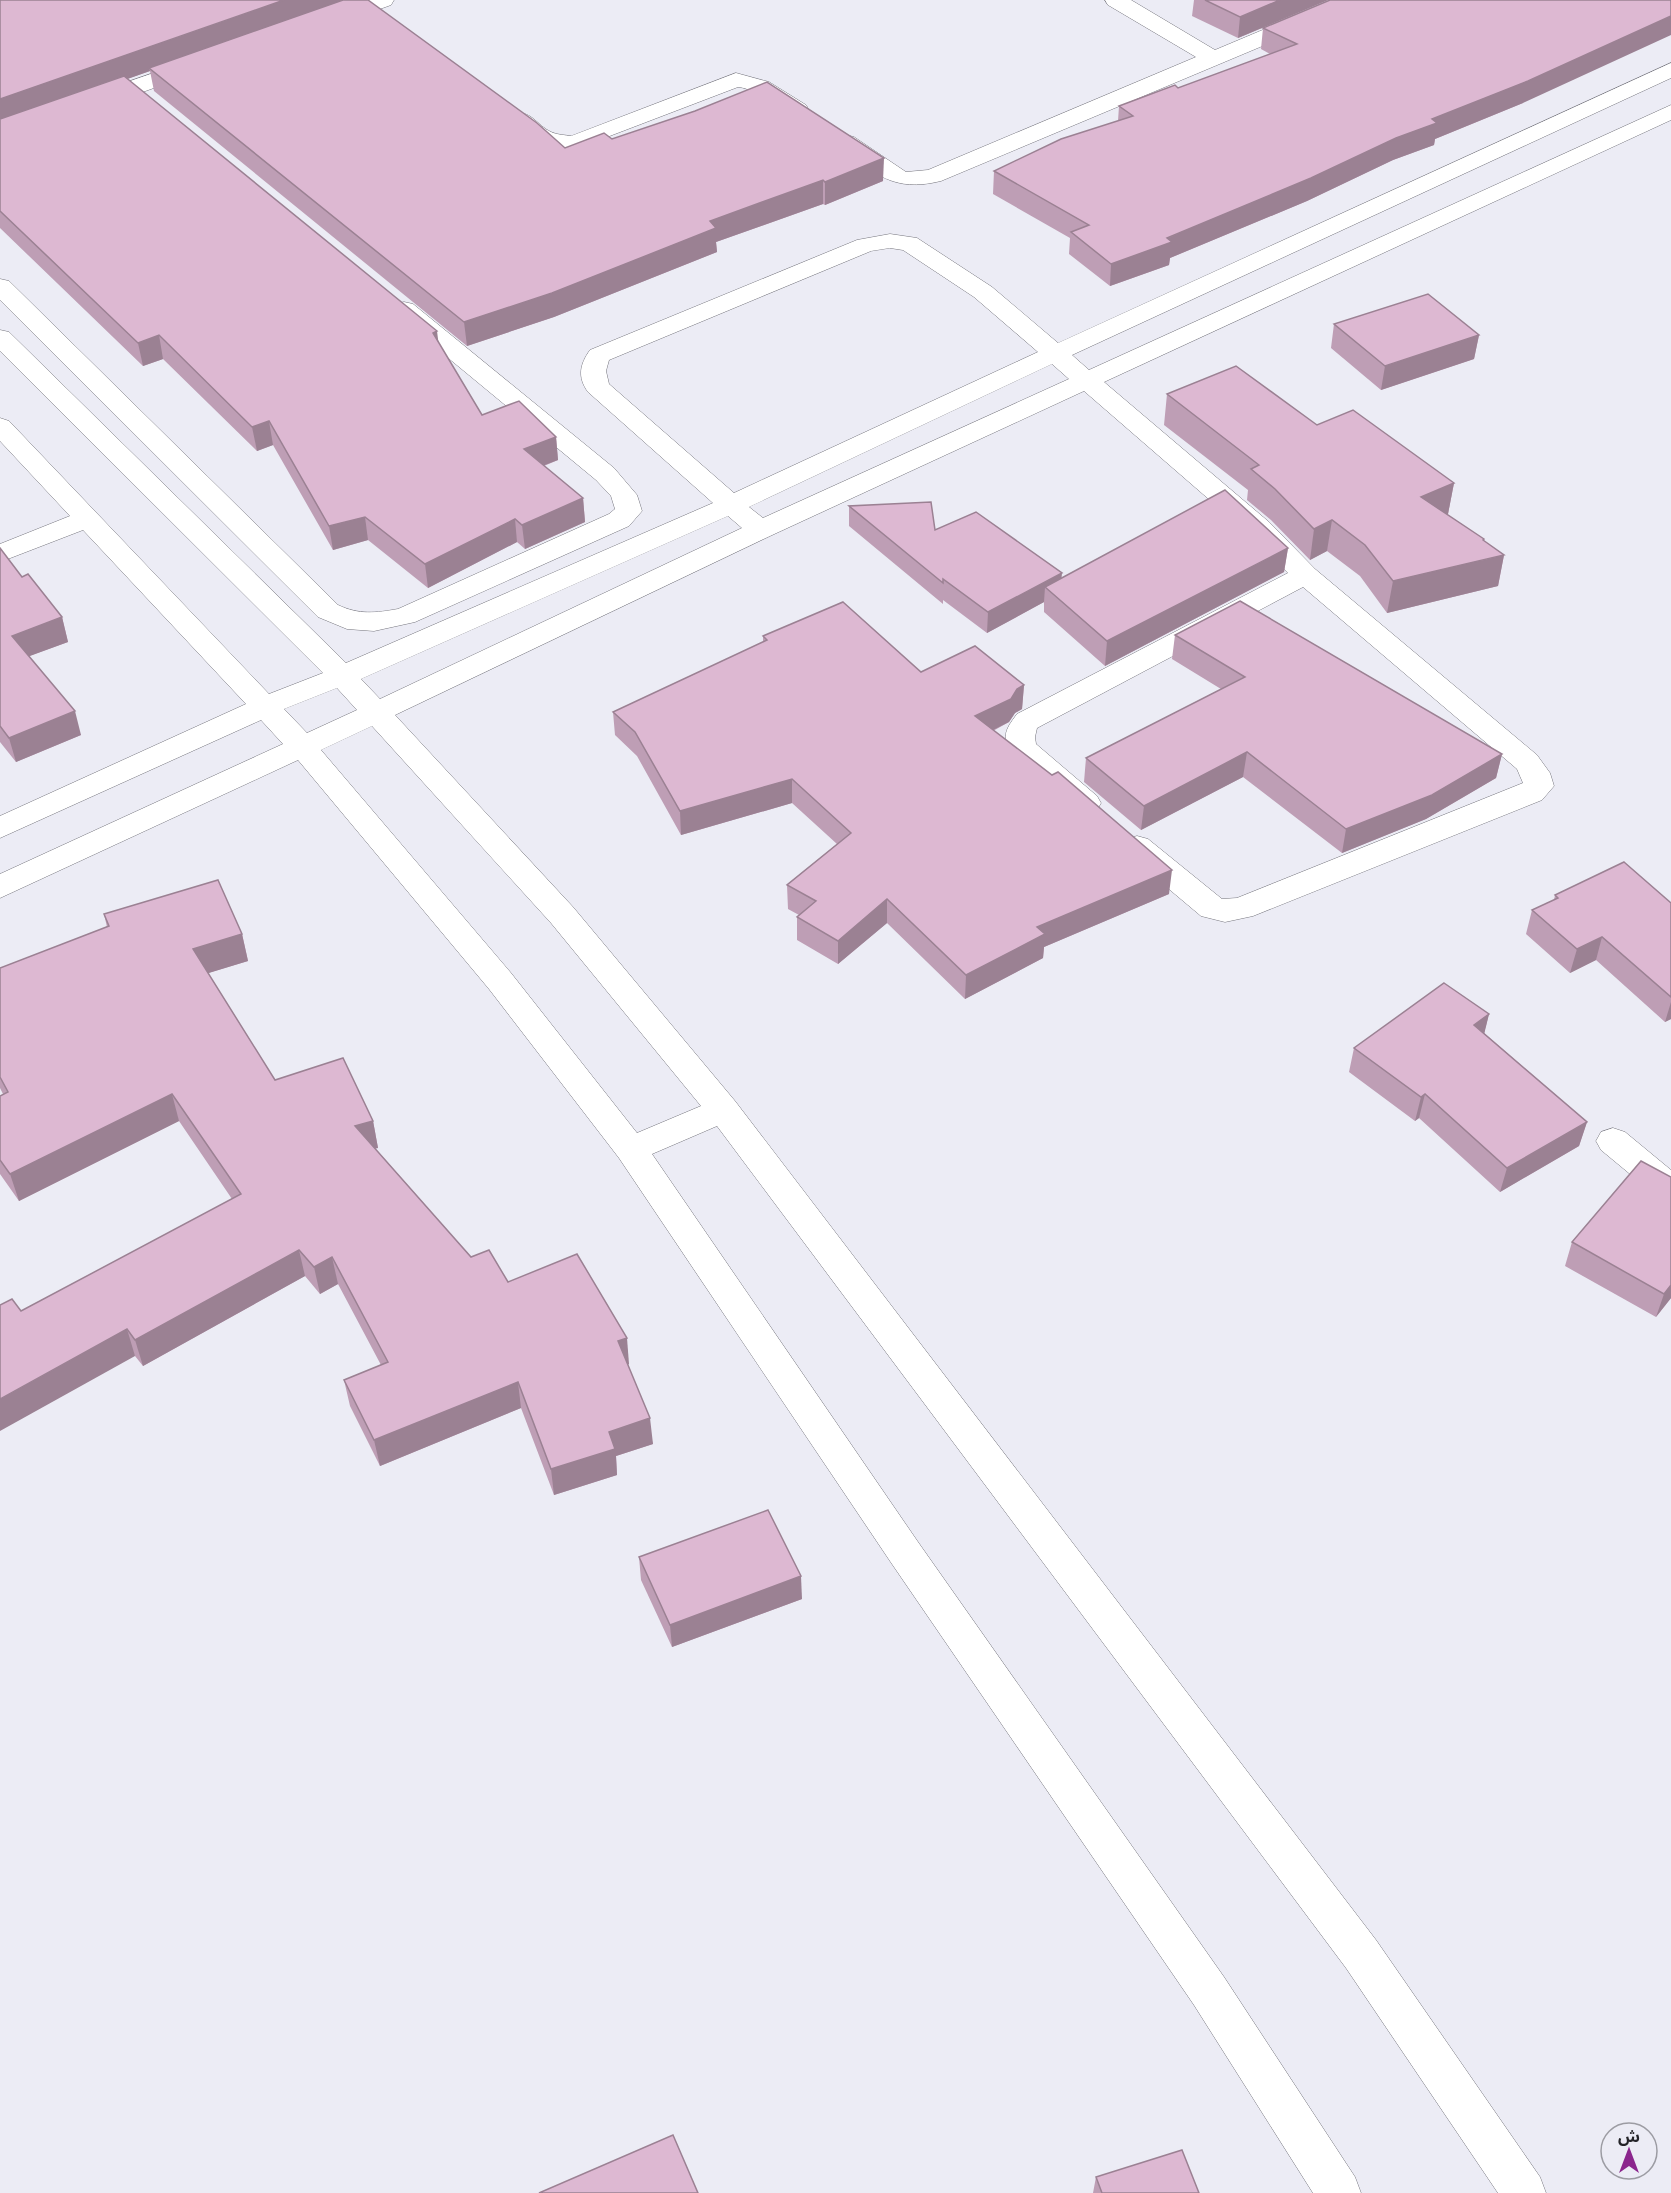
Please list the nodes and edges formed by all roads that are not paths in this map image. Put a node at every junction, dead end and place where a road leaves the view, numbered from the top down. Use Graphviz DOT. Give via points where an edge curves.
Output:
graph roads {
  1 [pos="1116,0"];
  2 [pos="1352,0"];
  3 [pos="378,9"];
  4 [pos="311,26"];
  5 [pos="1213,58"];
  6 [pos="211,60"];
  7 [pos="1671,70"];
  8 [pos="1615,97"];
  9 [pos="78,107"];
  10 [pos="507,110"];
  11 [pos="1663,116"];
  12 [pos="0,286"];
  13 [pos="383,292"];
  14 [pos="0,338"];
  15 [pos="1056,353"];
  16 [pos="1086,381"];
  17 [pos="0,426"];
  18 [pos="731,505"];
  19 [pos="89,518"];
  20 [pos="760,530"];
  21 [pos="0,554"];
  22 [pos="513,568"];
  23 [pos="291,574"];
  24 [pos="1305,575"];
  25 [pos="254,588"];
  26 [pos="536,591"];
  27 [pos="342,676"];
  28 [pos="266,706"];
  29 [pos="375,713"];
  30 [pos="302,746"];
  31 [pos="0,828"];
  32 [pos="0,887"];
  33 [pos="723,1110"];
  34 [pos="1613,1142"];
  35 [pos="631,1149"];
  36 [pos="1671,1189"];
  37 [pos="1339,2193"];
  38 [pos="1524,2193"];
  1 -- 5 [label="street"];
  2 -- 5 [label="street"];
  3 -- 4 [label="street"];
  5 -- 10 [label="street" via="921,178 898,177 747,80 722,84 573,143 544,138"];
  6 -- 9 [label="street" via="142,95"];
  7 -- 8 [label="street"];
  8 -- 11 [label="street"];
  8 -- 15 [label="street"];
  11 -- 16 [label="street"];
  12 -- 23 [label="street"];
  13 -- 22 [label="street" via="605,474 628,502 629,511 619,519"];
  14 -- 25 [label="street"];
  15 -- 16 [label="street"];
  15 -- 18 [label="street"];
  15 -- 18 [label="street" via="984,292 909,243 891,241 865,245 598,355 592,374 597,387"];
  16 -- 20 [label="street"];
  16 -- 24 [label="street" via="1260,528"];
  17 -- 19 [label="street"];
  18 -- 20 [label="street"];
  18 -- 26 [label="street"];
  19 -- 21 [label="street"];
  19 -- 28 [label="street"];
  20 -- 29 [label="street"];
  22 -- 23 [label="street" via="405,616 374,622 347,620 328,611"];
  22 -- 26 [label="street"];
  23 -- 25 [label="street"];
  24 -- 24 [label="street" via="1527,762 1539,786 1531,793 1242,908 1212,908 1026,752 1020,740 1021,729 1027,721"];
  25 -- 27 [label="street"];
  26 -- 27 [label="street"];
  27 -- 28 [label="street"];
  27 -- 29 [label="street"];
  28 -- 30 [label="street"];
  28 -- 31 [label="street"];
  29 -- 30 [label="street"];
  29 -- 33 [label="street" via="562,915"];
  30 -- 32 [label="street"];
  30 -- 35 [label="street" via="500,981"];
  33 -- 35 [label="street"];
  33 -- 38 [label="street" via="1361,1954"];
  34 -- 36 [label="street"];
  35 -- 37 [label="street" via="1209,1991"];
}
